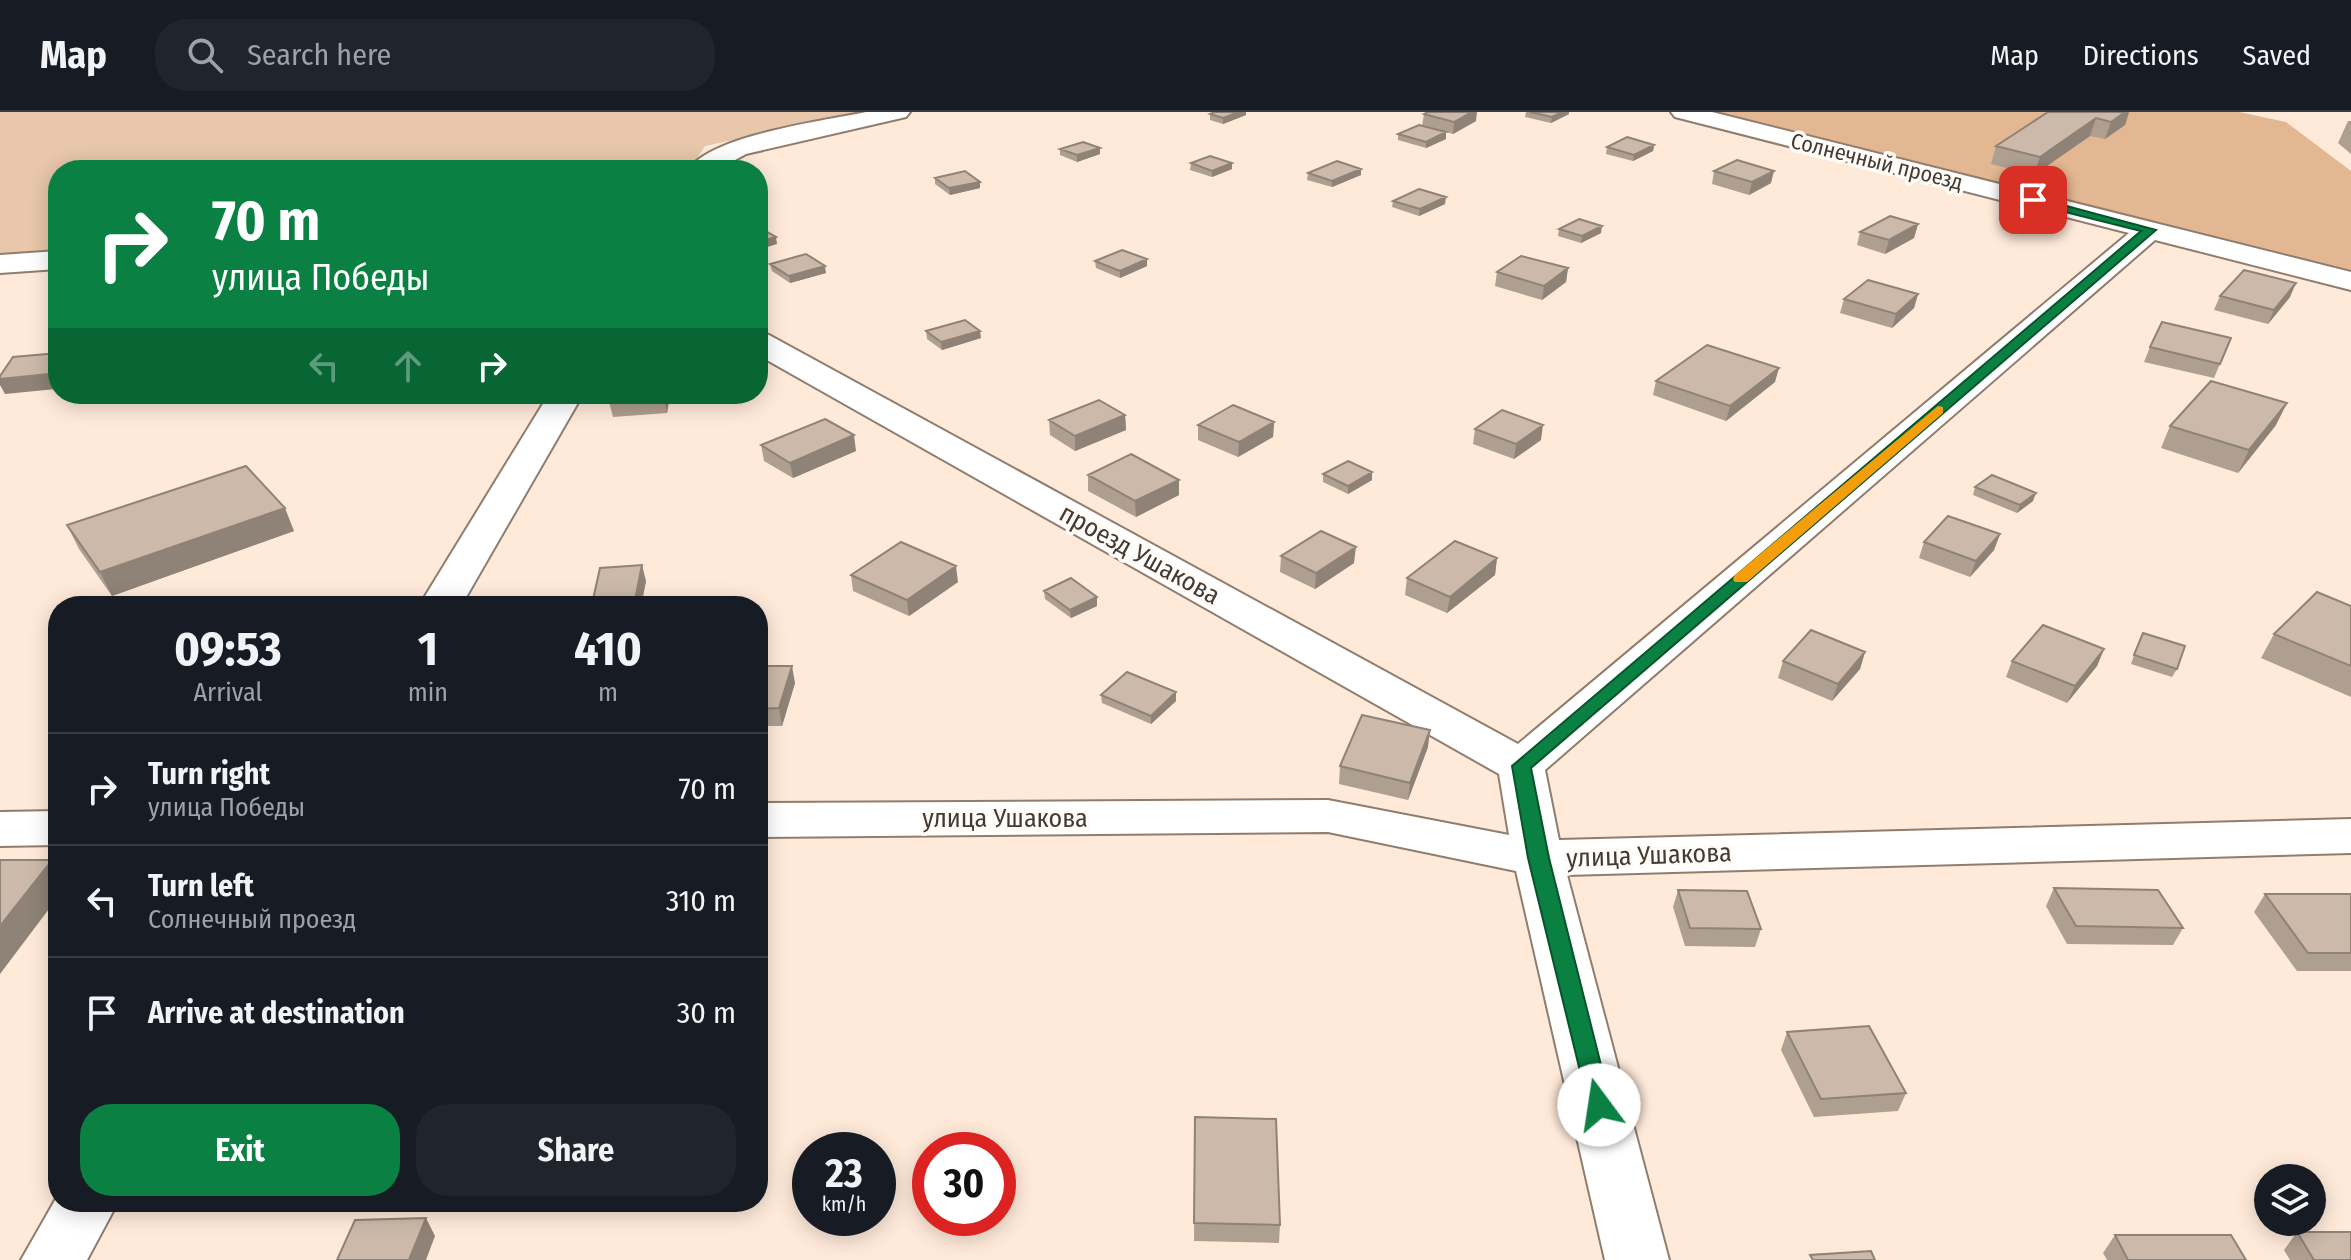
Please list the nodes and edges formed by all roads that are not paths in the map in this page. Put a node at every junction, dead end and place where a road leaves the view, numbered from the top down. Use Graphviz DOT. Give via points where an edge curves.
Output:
graph roads {
  1 [pos="898,112"];
  2 [pos="1683,112"];
  3 [pos="718,160"];
  4 [pos="2150,230"];
  5 [pos="48,261"];
  6 [pos="0,264"];
  7 [pos="2351,281"];
  8 [pos="768,348"];
  9 [pos="560,404"];
  10 [pos="446,596"];
  11 [pos="1521,766"];
  12 [pos="768,820"];
  13 [pos="48,828"];
  14 [pos="0,829"];
  15 [pos="2351,836"];
  16 [pos="1538,858"];
  17 [pos="81,1212"];
  18 [pos="53,1260"];
  19 [pos="1637,1260"];
  1 -- 3 [label="street" via="738,148"];
  2 -- 4 [label="street, Солнечный проезд"];
  4 -- 7 [label="street, Солнечный проезд"];
  4 -- 11 [label="street"];
  5 -- 6 [label="street"];
  8 -- 11 [label="street, проезд Ушакова"];
  9 -- 10 [label="street"];
  11 -- 16 [label="street"];
  12 -- 16 [label="street, улица Ушакова" via="1328,816"];
  13 -- 14 [label="street"];
  15 -- 16 [label="street, улица Ушакова"];
  16 -- 19 [label="street"];
  17 -- 18 [label="street"];
}
